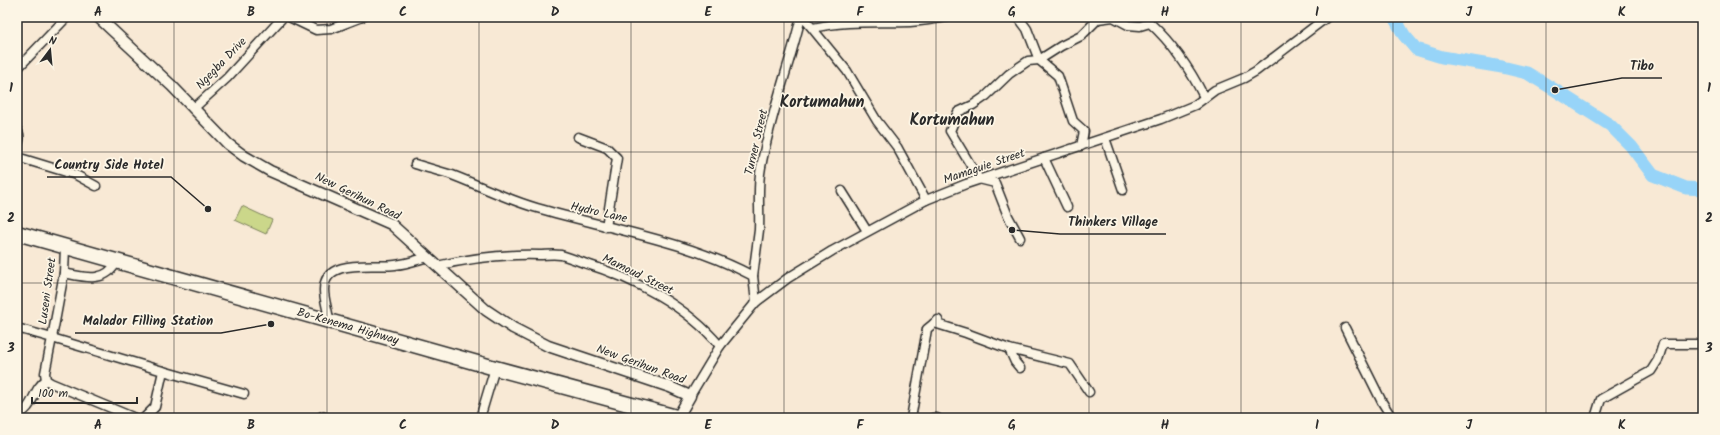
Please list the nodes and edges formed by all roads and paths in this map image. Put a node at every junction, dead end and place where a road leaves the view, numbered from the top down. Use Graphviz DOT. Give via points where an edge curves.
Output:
graph roads {
  1 [pos="67,17"];
  2 [pos="282,17"];
  3 [pos="289,17"];
  4 [pos="362,17"];
  5 [pos="802,17"];
  6 [pos="947,17"];
  7 [pos="1018,17"];
  8 [pos="1327,17"];
  9 [pos="104,19"];
  10 [pos="813,28"];
  11 [pos="1039,60"];
  12 [pos="18,68"];
  13 [pos="1204,97"];
  14 [pos="193,109"];
  15 [pos="17,129"];
  16 [pos="578,137"];
  17 [pos="1105,138"];
  18 [pos="17,145"];
  19 [pos="1081,146"];
  20 [pos="17,157"];
  21 [pos="1044,158"];
  22 [pos="415,164"];
  23 [pos="979,179"];
  24 [pos="96,186"];
  25 [pos="1123,190"];
  26 [pos="842,191"];
  27 [pos="926,200"];
  28 [pos="1067,207"];
  29 [pos="606,226"];
  30 [pos="868,232"];
  31 [pos="17,233"];
  32 [pos="1020,238"];
  33 [pos="65,247"];
  34 [pos="428,257"];
  35 [pos="117,261"];
  36 [pos="437,266"];
  37 [pos="64,273"];
  38 [pos="753,276"];
  39 [pos="756,302"];
  40 [pos="329,320"];
  41 [pos="17,328"];
  42 [pos="1345,328"];
  43 [pos="52,338"];
  44 [pos="1696,344"];
  45 [pos="720,346"];
  46 [pos="1009,349"];
  47 [pos="495,368"];
  48 [pos="1020,368"];
  49 [pos="163,371"];
  50 [pos="46,380"];
  51 [pos="1089,392"];
  52 [pos="244,394"];
  53 [pos="690,396"];
  54 [pos="17,414"];
  55 [pos="135,418"];
  56 [pos="144,418"];
  57 [pos="480,418"];
  58 [pos="678,418"];
  59 [pos="911,418"];
  60 [pos="933,418"];
  61 [pos="937,418"];
  62 [pos="1392,418"];
  63 [pos="1595,418"];
  1 -- 12 [label="street"];
  2 -- 14 [label="street, Ngegba Drive" via="227,78"];
  3 -- 4 [label="street" via="316,30 331,29"];
  5 -- 10 [label="street"];
  5 -- 38 [label="street, Turner Street" via="761,167 758,194 759,229"];
  6 -- 10 [label="street" via="912,22 831,24"];
  7 -- 11 [label="street" via="1027,29"];
  8 -- 13 [label="street, Mamaguie Street" via="1256,71"];
  9 -- 14 [label="street, New Gerihun Road"];
  10 -- 27 [label="street" via="847,71 876,121 897,147"];
  11 -- 13 [label="street" via="1081,36 1098,19 1113,17 1128,25 1140,26 1150,23 1168,40 1195,79"];
  11 -- 19 [label="street" via="1058,76 1073,121 1084,131"];
  11 -- 23 [label="street" via="1028,61 1008,74 973,106 958,112 950,131"];
  13 -- 17 [label="street, Mamaguie Street" via="1195,104 1161,119"];
  14 -- 34 [label="street, New Gerihun Road" via="228,144 244,156 270,171 391,224"];
  15 -- 18 [label="street" via="20,135"];
  16 -- 29 [label="street" via="607,148 617,158"];
  17 -- 19 [label="street, Mamaguie Street"];
  17 -- 25 [label="street"];
  19 -- 21 [label="street, Mamaguie Street"];
  20 -- 24 [label="street" via="76,175"];
  21 -- 23 [label="street, Mamaguie Street"];
  21 -- 28 [label="street"];
  22 -- 29 [label="street, Hydro Lane" via="451,175 522,204"];
  23 -- 27 [label="street, Mamaguie Street"];
  23 -- 32 [label="street" via="994,183"];
  26 -- 30 [label="street"];
  27 -- 30 [label="street, Mamaguie Street"];
  29 -- 38 [label="street, Hydro Lane" via="634,232 728,263"];
  30 -- 39 [label="street, Mamaguie Street" via="788,278"];
  31 -- 33 [label="highway, Bo-Kenema Highway"];
  33 -- 35 [label="highway, Bo-Kenema Highway"];
  33 -- 37 [label="street, Luseni Street"];
  34 -- 36 [label="street, New Gerihun Road"];
  34 -- 40 [label="street" via="395,265 352,266 336,270 328,276 324,289"];
  35 -- 37 [label="street" via="110,272 99,277"];
  35 -- 40 [label="highway, Bo-Kenema Highway"];
  36 -- 45 [label="street, Mamoud Street" via="460,260 511,254 561,255 611,272 679,308 710,334"];
  36 -- 53 [label="street, New Gerihun Road" via="486,310 513,328 548,346"];
  37 -- 43 [label="street, Luseni Street"];
  38 -- 39 [label="street"];
  39 -- 45 [label="street, Mamaguie Street"];
  40 -- 47 [label="highway, Bo-Kenema Highway"];
  41 -- 43 [label="street"];
  42 -- 62 [label="street"];
  43 -- 49 [label="street, Luseni Street"];
  43 -- 50 [label="street"];
  44 -- 63 [label="street" via="1664,344 1658,360 1650,371 1601,399"];
  45 -- 53 [label="street, Mamaguie Street"];
  46 -- 48 [label="street"];
  46 -- 51 [label="street" via="1070,364"];
  46 -- 59 [label="street" via="936,322 927,329"];
  47 -- 57 [label="street"];
  47 -- 58 [label="highway, Bo-Kenema Highway"];
  49 -- 52 [label="street, Luseni Street"];
  49 -- 56 [label="street" via="155,407"];
  50 -- 54 [label="street" via="41,383 29,407"];
  50 -- 55 [label="street"];
  53 -- 58 [label="street, New Gerihun Road"];
  60 -- 61 [label="street"];
}
